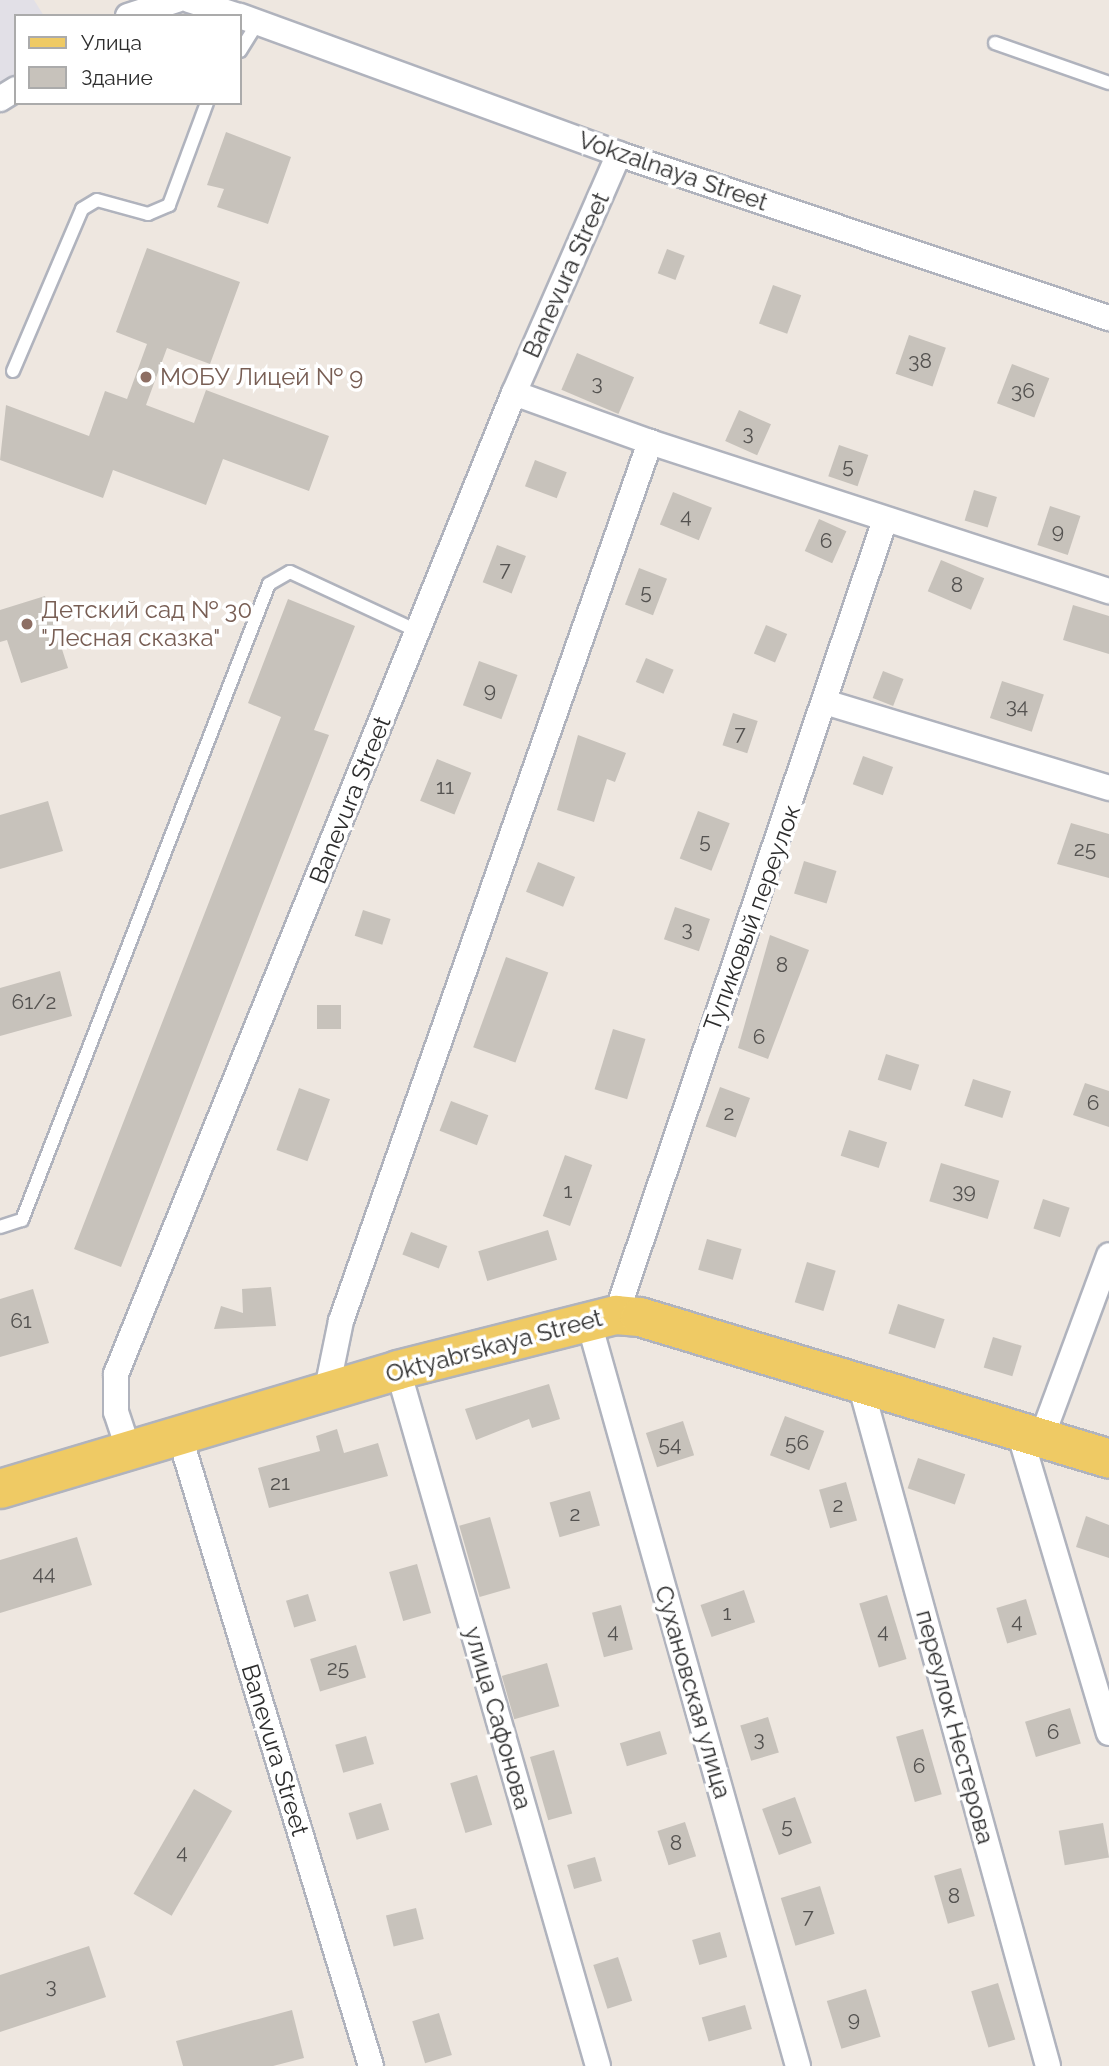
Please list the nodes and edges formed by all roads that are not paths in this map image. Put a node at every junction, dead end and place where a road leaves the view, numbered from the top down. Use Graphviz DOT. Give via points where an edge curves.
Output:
graph roads {
  1 [pos="177,0"];
  2 [pos="189,0"];
  3 [pos="134,14"];
  4 [pos="233,14"];
  5 [pos="246,18"];
  6 [pos="242,40"];
  7 [pos="995,43"];
  8 [pos="1109,83"];
  9 [pos="206,105"];
  10 [pos="619,154"];
  11 [pos="1109,318"];
  12 [pos="13,371"];
  13 [pos="514,393"];
  14 [pos="650,442"];
  15 [pos="886,520"];
  16 [pos="1109,591"];
  17 [pos="419,632"];
  18 [pos="828,703"];
  19 [pos="1109,788"];
  20 [pos="0,1227"];
  21 [pos="1109,1255"];
  22 [pos="602,1317"];
  23 [pos="398,1370"];
  24 [pos="861,1387"];
  25 [pos="326,1394"];
  26 [pos="179,1434"];
  27 [pos="1030,1438"];
  28 [pos="129,1451"];
  29 [pos="1109,1460"];
  30 [pos="0,1489"];
  31 [pos="1109,1733"];
  32 [pos="371,2066"];
  33 [pos="598,2066"];
  34 [pos="799,2066"];
  35 [pos="1048,2066"];
  1 -- 3 [label="street"];
  2 -- 4 [label="street, Vokzalnaya Street"];
  5 -- 6 [label="lane"];
  5 -- 10 [label="street, Vokzalnaya Street"];
  7 -- 8 [label="lane"];
  9 -- 12 [label="lane" via="169,205 148,214 97,200 82,209"];
  10 -- 11 [label="street, Vokzalnaya Street"];
  10 -- 13 [label="street, Banevura Street"];
  13 -- 14 [label="street"];
  13 -- 17 [label="street, Banevura Street"];
  14 -- 15 [label="street"];
  14 -- 25 [label="street" via="341,1321"];
  15 -- 16 [label="street"];
  15 -- 18 [label="street, Тупиковый переулок"];
  17 -- 20 [label="lane" via="290,572 269,584 22,1220"];
  17 -- 28 [label="street, Banevura Street" via="116,1374 116,1412"];
  18 -- 19 [label="street"];
  18 -- 22 [label="street, Тупиковый переулок"];
  21 -- 27 [label="street"];
  22 -- 23 [label="main road, Oktyabrskaya Street"];
  22 -- 24 [label="main road, Oktyabrskaya Street" via="640,1317"];
  22 -- 34 [label="street, Сухановская улица"];
  23 -- 25 [label="main road, Oktyabrskaya Street"];
  23 -- 33 [label="street, улица Сафонова"];
  24 -- 27 [label="main road, Oktyabrskaya Street"];
  24 -- 35 [label="street, переулок Нестерова"];
  25 -- 26 [label="main road, Oktyabrskaya Street"];
  26 -- 28 [label="main road, Oktyabrskaya Street"];
  26 -- 32 [label="street, Banevura Street"];
  27 -- 29 [label="main road, Oktyabrskaya Street"];
  27 -- 31 [label="street"];
  28 -- 30 [label="main road, Oktyabrskaya Street"];
}
